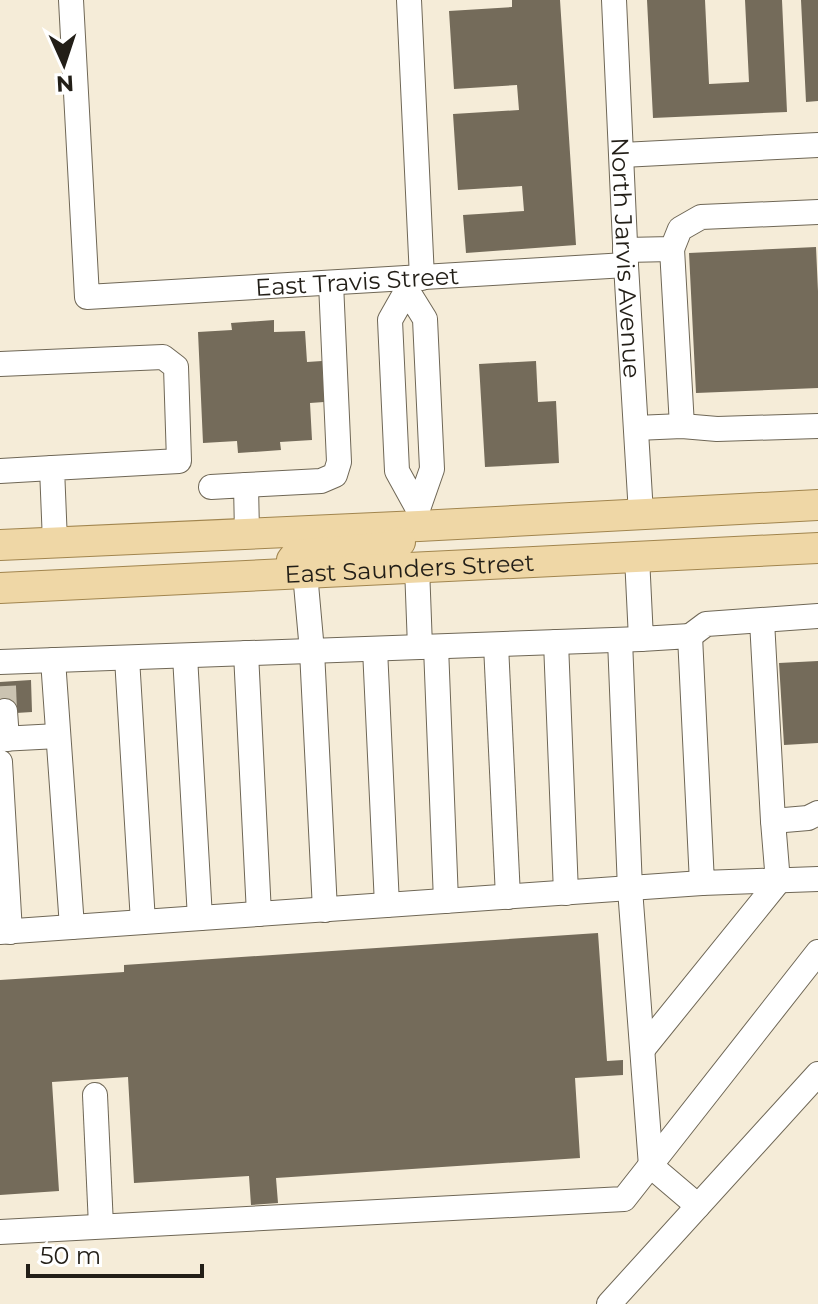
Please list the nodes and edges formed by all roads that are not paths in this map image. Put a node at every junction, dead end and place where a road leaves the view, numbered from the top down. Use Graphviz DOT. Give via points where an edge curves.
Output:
graph roads {
  1 [pos="71,0"];
  2 [pos="409,0"];
  3 [pos="614,0"];
  4 [pos="818,145"];
  5 [pos="622,155"];
  6 [pos="818,212"];
  7 [pos="672,249"];
  8 [pos="626,258"];
  9 [pos="412,282"];
  10 [pos="331,283"];
  11 [pos="0,364"];
  12 [pos="682,426"];
  13 [pos="818,426"];
  14 [pos="636,428"];
  15 [pos="52,468"];
  16 [pos="0,471"];
  17 [pos="246,485"];
  18 [pos="211,487"];
  19 [pos="818,505"];
  20 [pos="641,514"];
  21 [pos="419,518"];
  22 [pos="247,533"];
  23 [pos="55,542"];
  24 [pos="0,545"];
  25 [pos="818,548"];
  26 [pos="637,557"];
  27 [pos="417,567"];
  28 [pos="290,574"];
  29 [pos="0,588"];
  30 [pos="818,616"];
  31 [pos="762,621"];
  32 [pos="690,636"];
  33 [pos="631,640"];
  34 [pos="556,642"];
  35 [pos="496,645"];
  36 [pos="428,647"];
  37 [pos="375,649"];
  38 [pos="312,651"];
  39 [pos="246,653"];
  40 [pos="185,656"];
  41 [pos="127,658"];
  42 [pos="53,660"];
  43 [pos="2,670"];
  44 [pos="5,711"];
  45 [pos="58,736"];
  46 [pos="2,746"];
  47 [pos="818,813"];
  48 [pos="773,821"];
  49 [pos="818,879"];
  50 [pos="778,882"];
  51 [pos="702,883"];
  52 [pos="630,889"];
  53 [pos="566,893"];
  54 [pos="508,897"];
  55 [pos="446,901"];
  56 [pos="387,905"];
  57 [pos="325,910"];
  58 [pos="259,914"];
  59 [pos="200,918"];
  60 [pos="143,922"];
  61 [pos="72,927"];
  62 [pos="5,932"];
  63 [pos="818,952"];
  64 [pos="643,1049"];
  65 [pos="818,1074"];
  66 [pos="95,1095"];
  67 [pos="651,1166"];
  68 [pos="698,1206"];
  69 [pos="101,1226"];
  70 [pos="0,1232"];
  71 [pos="609,1304"];
  1 -- 10 [label="street, East Travis Street" via="87,297"];
  2 -- 9 [label="street"];
  3 -- 5 [label="street, North Jarvis Avenue"];
  4 -- 5 [label="street"];
  5 -- 8 [label="street, North Jarvis Avenue"];
  6 -- 7 [label="street" via="701,217 680,229"];
  7 -- 8 [label="street, East Travis Street"];
  7 -- 12 [label="street"];
  8 -- 9 [label="street, East Travis Street"];
  8 -- 14 [label="street, North Jarvis Avenue"];
  9 -- 10 [label="street, East Travis Street"];
  9 -- 21 [label="street" via="425,319 432,469"];
  9 -- 21 [label="street" via="390,320 397,471"];
  10 -- 17 [label="street" via="339,462 335,475 321,481"];
  11 -- 15 [label="street" via="163,357 176,367 179,461"];
  12 -- 13 [label="street"];
  12 -- 14 [label="street"];
  14 -- 20 [label="street, North Jarvis Avenue"];
  15 -- 16 [label="street"];
  15 -- 23 [label="street"];
  17 -- 18 [label="street"];
  17 -- 22 [label="street"];
  19 -- 20 [label="main road, East Saunders Street"];
  20 -- 21 [label="main road, East Saunders Street"];
  21 -- 22 [label="main road, East Saunders Street"];
  21 -- 28 [label="main road" via="411,537 389,547 296,555"];
  22 -- 23 [label="main road, East Saunders Street"];
  23 -- 24 [label="main road, East Saunders Street"];
  25 -- 26 [label="main road, East Saunders Street"];
  26 -- 27 [label="main road, East Saunders Street"];
  26 -- 33 [label="street"];
  27 -- 28 [label="main road, East Saunders Street"];
  27 -- 36 [label="street"];
  28 -- 29 [label="main road, East Saunders Street"];
  28 -- 38 [label="street"];
  30 -- 31 [label="street"];
  31 -- 32 [label="street" via="706,624"];
  31 -- 48 [label="street"];
  32 -- 33 [label="street"];
  32 -- 51 [label="street"];
  33 -- 34 [label="street"];
  33 -- 52 [label="street"];
  34 -- 35 [label="street"];
  34 -- 53 [label="street"];
  35 -- 36 [label="street"];
  35 -- 54 [label="street"];
  36 -- 37 [label="street"];
  36 -- 55 [label="street"];
  37 -- 38 [label="street"];
  37 -- 56 [label="street"];
  38 -- 39 [label="street"];
  38 -- 57 [label="street"];
  39 -- 40 [label="street"];
  39 -- 58 [label="street"];
  40 -- 41 [label="street"];
  40 -- 59 [label="street"];
  41 -- 42 [label="street"];
  41 -- 60 [label="street"];
  42 -- 43 [label="street"];
  42 -- 45 [label="street"];
  44 -- 46 [label="street"];
  45 -- 46 [label="street"];
  45 -- 61 [label="street"];
  46 -- 62 [label="street"];
  47 -- 48 [label="street"];
  48 -- 50 [label="street"];
  49 -- 50 [label="street"];
  50 -- 51 [label="street"];
  50 -- 64 [label="street"];
  51 -- 52 [label="street"];
  52 -- 53 [label="street"];
  52 -- 64 [label="street"];
  53 -- 54 [label="street"];
  54 -- 55 [label="street"];
  55 -- 56 [label="street"];
  56 -- 57 [label="street"];
  57 -- 58 [label="street"];
  58 -- 59 [label="street"];
  59 -- 60 [label="street"];
  60 -- 61 [label="street"];
  61 -- 62 [label="street"];
  63 -- 67 [label="street"];
  64 -- 67 [label="street"];
  65 -- 68 [label="street"];
  66 -- 69 [label="street"];
  67 -- 68 [label="street"];
  67 -- 69 [label="street" via="624,1199 612,1201"];
  68 -- 71 [label="street"];
  69 -- 70 [label="street"];
}
